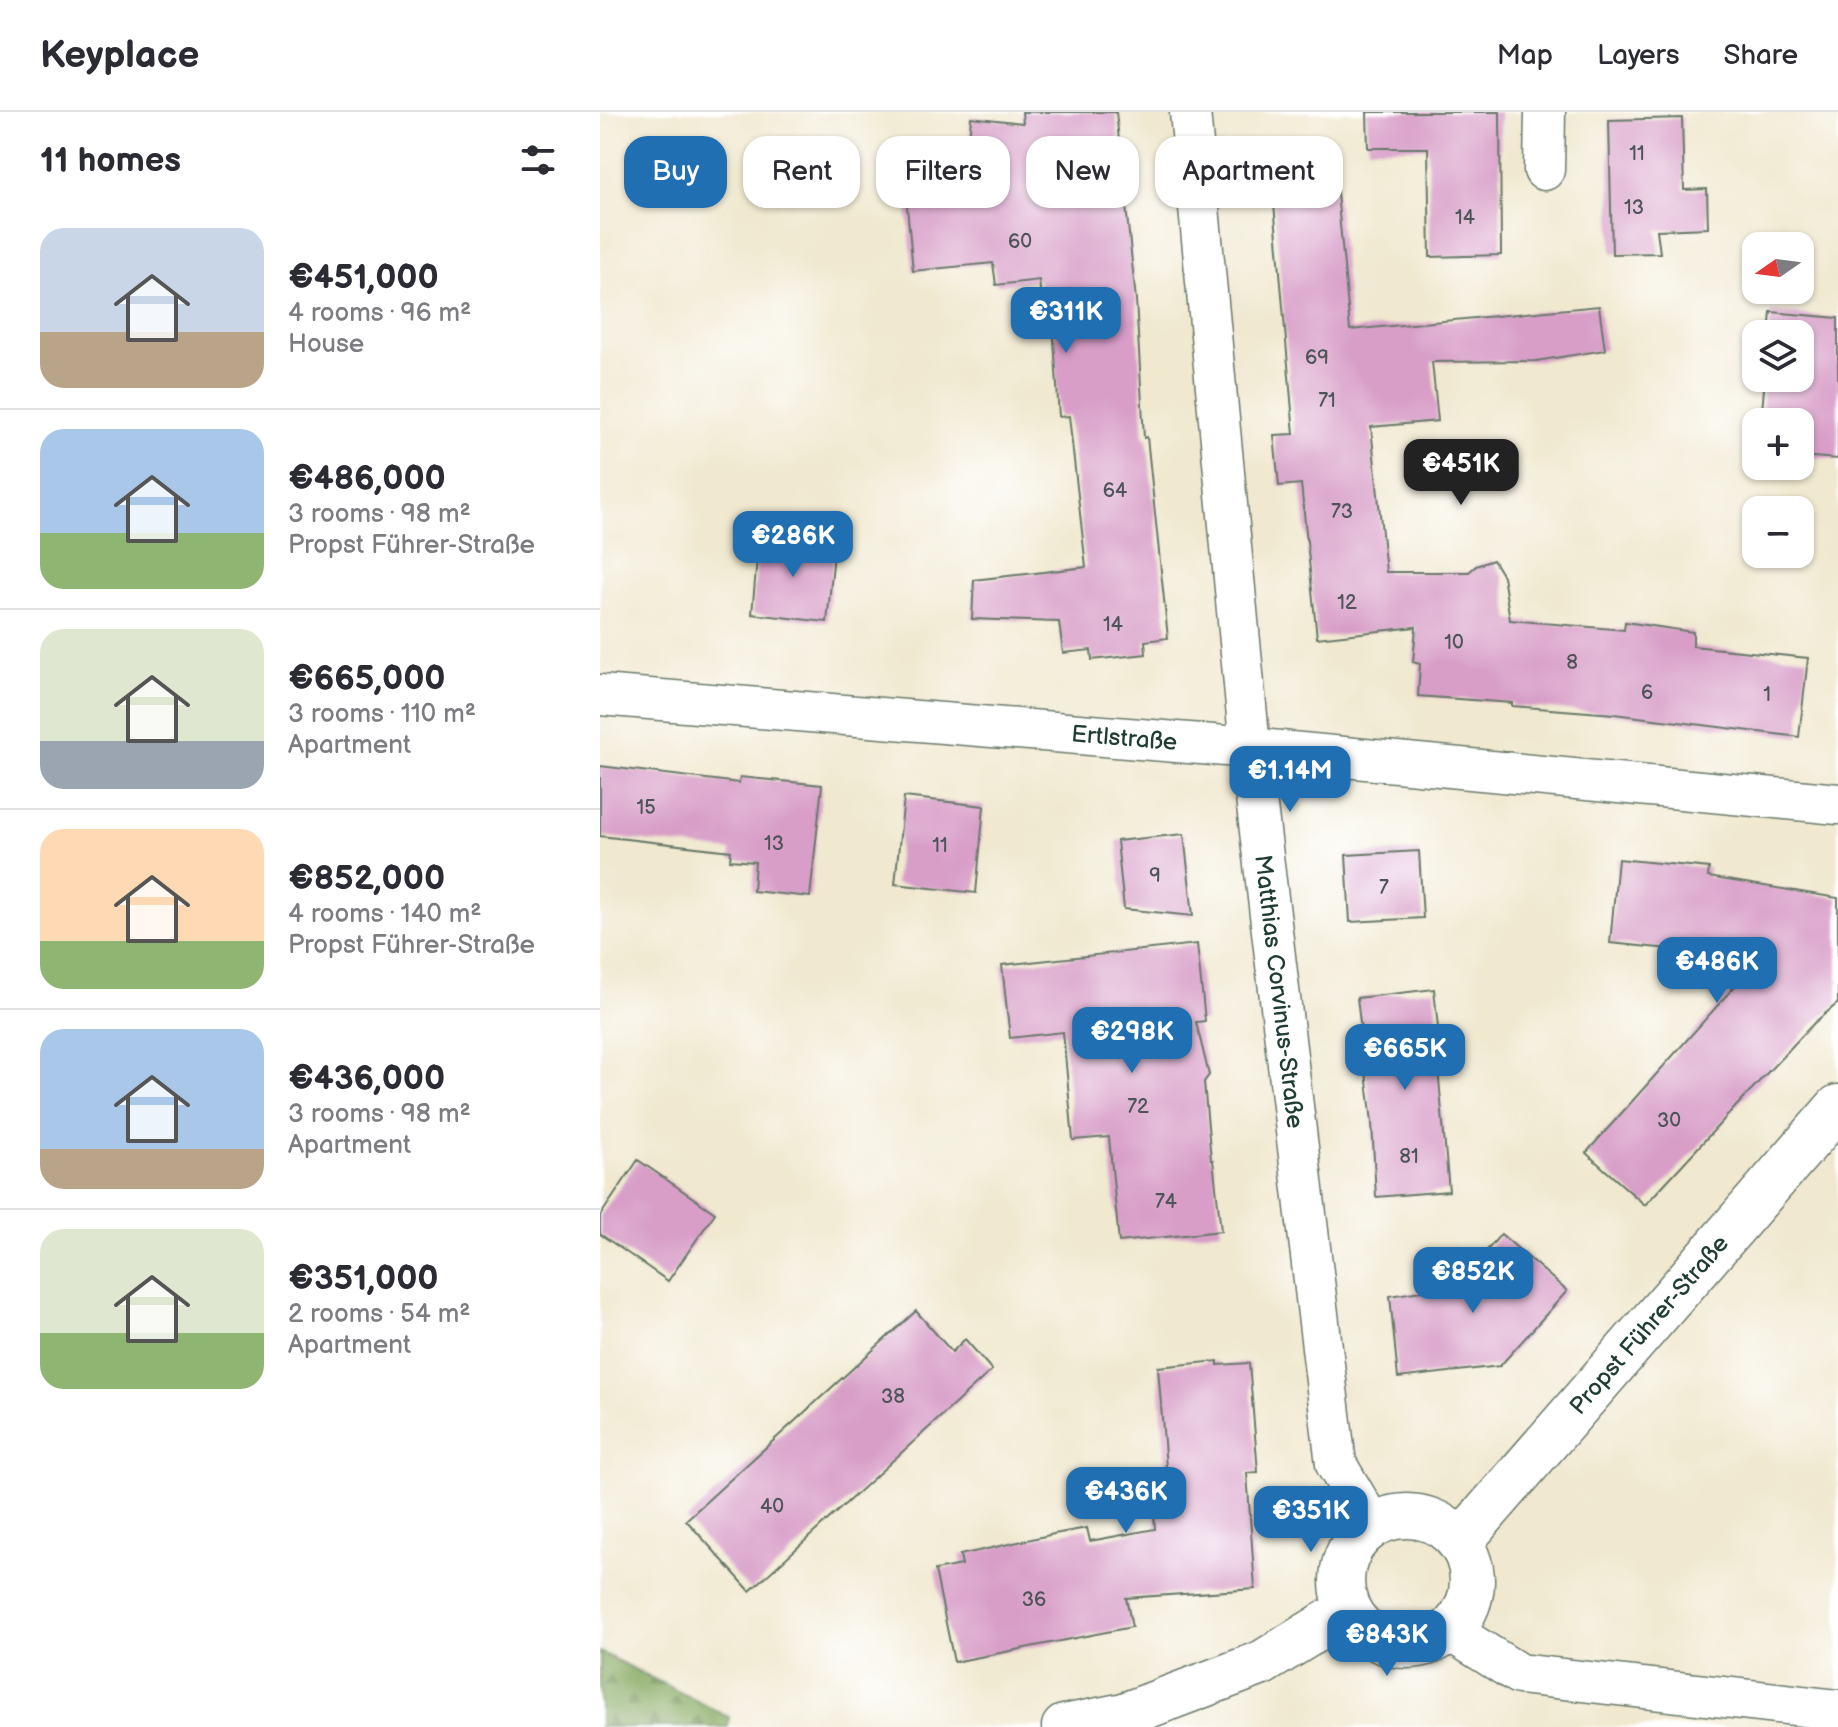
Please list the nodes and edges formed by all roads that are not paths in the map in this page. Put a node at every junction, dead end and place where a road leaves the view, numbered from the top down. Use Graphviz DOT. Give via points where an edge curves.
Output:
graph roads {
  1 [pos="1190,112"];
  2 [pos="1545,112"];
  3 [pos="1544,170"];
  4 [pos="600,695"];
  5 [pos="1250,748"];
  6 [pos="1838,804"];
  7 [pos="1838,1107"];
  8 [pos="1372,1525"];
  9 [pos="1460,1542"];
  10 [pos="1348,1610"];
  11 [pos="1450,1631"];
  12 [pos="1838,1710"];
  13 [pos="1064,1727"];
  1 -- 5 [label="street, Matthias Corvinus-Straße"];
  2 -- 3 [label="street"];
  4 -- 5 [label="street, Ertlstraße"];
  5 -- 6 [label="street, Ertlstraße"];
  5 -- 8 [label="street, Matthias Corvinus-Straße" via="1336,1464"];
  7 -- 9 [label="street, Propst Führer-Straße"];
  8 -- 9 [label="street" via="1390,1517 1429,1518"];
  8 -- 10 [label="street" via="1354,1541 1344,1563 1341,1586"];
  9 -- 11 [label="street" via="1471,1564 1472,1588 1466,1612"];
  10 -- 11 [label="street" via="1375,1638 1394,1645 1414,1646"];
  10 -- 13 [label="street" via="1262,1663 1124,1715"];
  11 -- 12 [label="street" via="1519,1674"];
}
